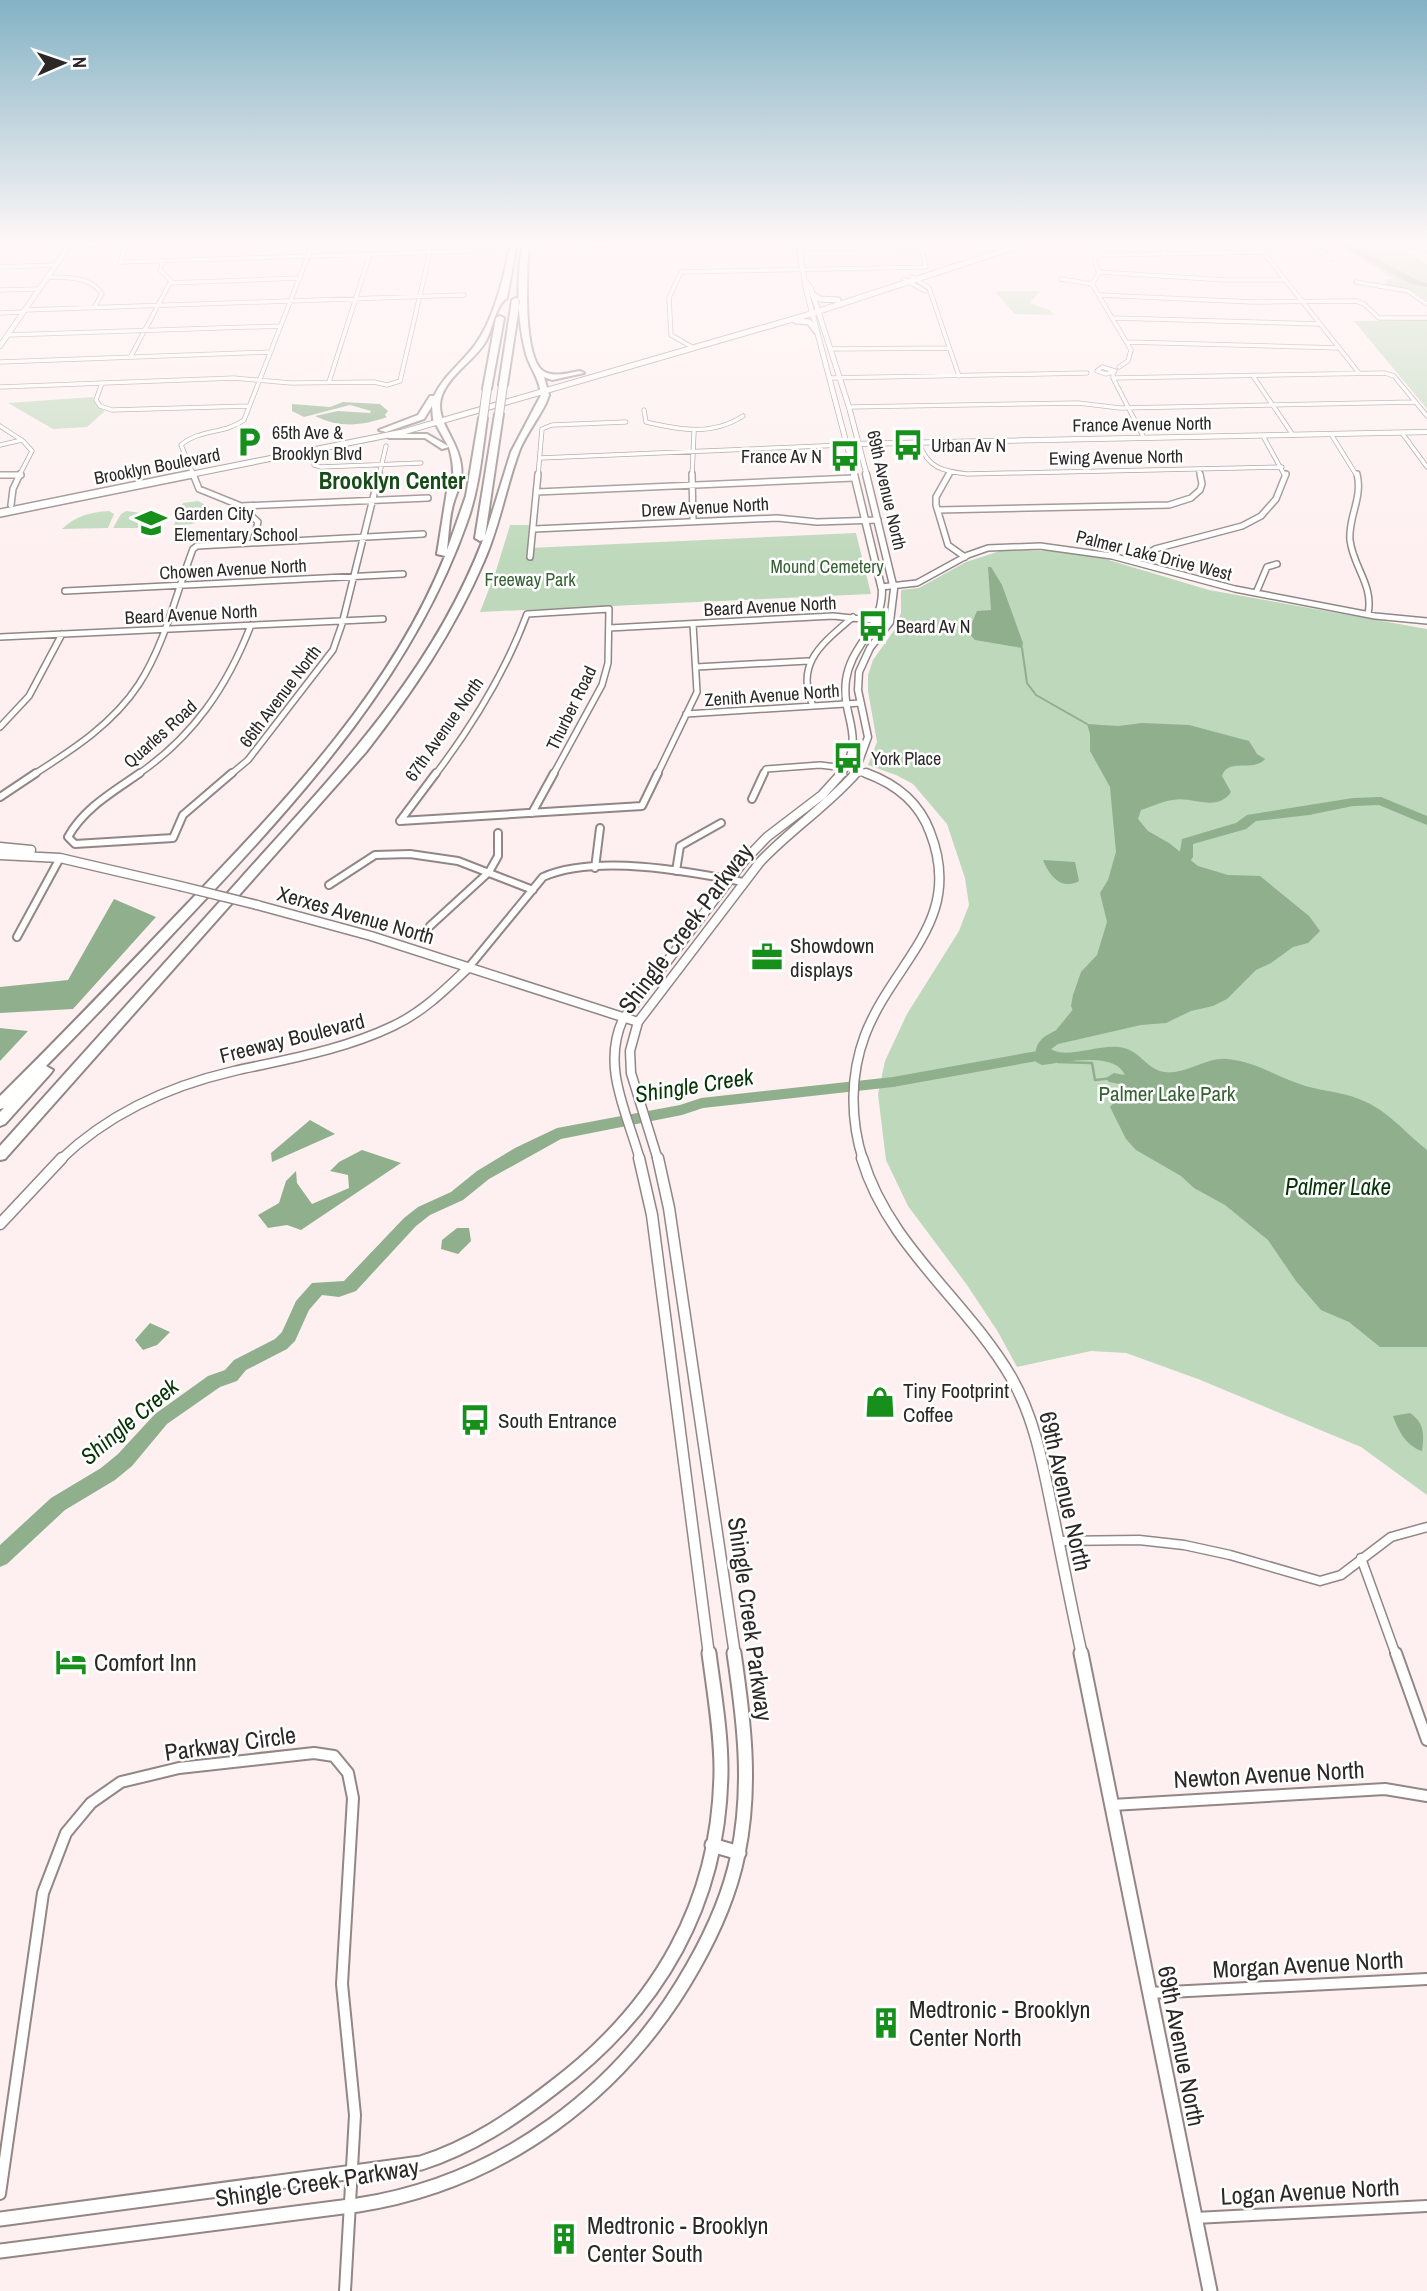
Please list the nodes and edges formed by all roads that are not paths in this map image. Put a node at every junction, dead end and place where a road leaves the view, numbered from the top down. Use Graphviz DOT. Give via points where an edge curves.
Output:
graph roads {
  1 [pos="831,349"];
  2 [pos="134,350"];
  3 [pos="339,350"];
  4 [pos="407,350"];
  5 [pos="474,350"];
  6 [pos="494,350"];
  7 [pos="509,350"];
  8 [pos="529,350"];
  9 [pos="674,350"];
  10 [pos="676,350"];
  11 [pos="822,350"];
  12 [pos="950,350"];
  13 [pos="1131,350"];
  14 [pos="1341,350"];
  15 [pos="271,352"];
  16 [pos="131,356"];
  17 [pos="0,362"];
  18 [pos="537,372"];
  19 [pos="1098,372"];
  20 [pos="1112,372"];
  21 [pos="454,373"];
  22 [pos="580,373"];
  23 [pos="1359,373"];
  24 [pos="959,376"];
  25 [pos="1253,376"];
  26 [pos="831,378"];
  27 [pos="840,378"];
  28 [pos="260,380"];
  29 [pos="329,382"];
  30 [pos="102,383"];
  31 [pos="0,387"];
  32 [pos="544,387"];
  33 [pos="1415,402"];
  34 [pos="1272,405"];
  35 [pos="249,406"];
  36 [pos="849,407"];
  37 [pos="1128,408"];
  38 [pos="644,410"];
  39 [pos="743,416"];
  40 [pos="1427,416"];
  41 [pos="437,421"];
  42 [pos="626,422"];
  43 [pos="0,426"];
  44 [pos="694,432"];
  45 [pos="1427,432"];
  46 [pos="386,433"];
  47 [pos="1402,433"];
  48 [pos="1331,434"];
  49 [pos="1293,435"];
  50 [pos="1263,436"];
  51 [pos="1143,438"];
  52 [pos="22,440"];
  53 [pos="919,443"];
  54 [pos="858,444"];
  55 [pos="0,445"];
  56 [pos="845,445"];
  57 [pos="386,446"];
  58 [pos="445,447"];
  59 [pos="317,452"];
  60 [pos="691,452"];
  61 [pos="540,458"];
  62 [pos="421,463"];
  63 [pos="382,465"];
  64 [pos="1282,467"];
  65 [pos="1427,467"];
  66 [pos="1198,469"];
  67 [pos="950,472"];
  68 [pos="193,473"];
  69 [pos="0,475"];
  70 [pos="21,475"];
  71 [pos="854,478"];
  72 [pos="693,485"];
  73 [pos="537,492"];
  74 [pos="428,498"];
  75 [pos="451,499"];
  76 [pos="373,500"];
  77 [pos="11,505"];
  78 [pos="241,506"];
  79 [pos="0,510"];
  80 [pos="937,510"];
  81 [pos="864,520"];
  82 [pos="878,520"];
  83 [pos="693,521"];
  84 [pos="534,529"];
  85 [pos="423,534"];
  86 [pos="364,537"];
  87 [pos="253,542"];
  88 [pos="530,557"];
  89 [pos="965,557"];
  90 [pos="1135,562"];
  91 [pos="1277,564"];
  92 [pos="403,575"];
  93 [pos="354,577"];
  94 [pos="179,586"];
  95 [pos="892,586"];
  96 [pos="881,587"];
  97 [pos="65,591"];
  98 [pos="1255,593"];
  99 [pos="426,606"];
  100 [pos="609,609"];
  101 [pos="1368,614"];
  102 [pos="452,615"];
  103 [pos="853,617"];
  104 [pos="383,619"];
  105 [pos="343,620"];
  106 [pos="879,620"];
  107 [pos="1427,621"];
  108 [pos="890,622"];
  109 [pos="693,624"];
  110 [pos="251,625"];
  111 [pos="609,628"];
  112 [pos="163,629"];
  113 [pos="62,634"];
  114 [pos="0,638"];
  115 [pos="808,661"];
  116 [pos="696,667"];
  117 [pos="861,703"];
  118 [pos="849,704"];
  119 [pos="813,706"];
  120 [pos="686,714"];
  121 [pos="0,727"];
  122 [pos="845,768"];
  123 [pos="858,771"];
  124 [pos="0,797"];
  125 [pos="752,799"];
  126 [pos="532,813"];
  127 [pos="721,823"];
  128 [pos="600,828"];
  129 [pos="498,833"];
  130 [pos="75,844"];
  131 [pos="0,847"];
  132 [pos="0,855"];
  133 [pos="60,858"];
  134 [pos="595,869"];
  135 [pos="676,871"];
  136 [pos="489,872"];
  137 [pos="730,879"];
  138 [pos="744,882"];
  139 [pos="329,885"];
  140 [pos="180,886"];
  141 [pos="533,890"];
  142 [pos="257,905"];
  143 [pos="430,926"];
  144 [pos="18,937"];
  145 [pos="469,967"];
  146 [pos="623,1017"];
  147 [pos="638,1022"];
  148 [pos="68,1037"];
  149 [pos="0,1104"];
  150 [pos="0,1121"];
  151 [pos="0,1157"];
  152 [pos="0,1224"];
  153 [pos="1427,1527"];
  154 [pos="1058,1541"];
  155 [pos="1361,1558"];
  156 [pos="1427,1740"];
  157 [pos="1427,1796"];
  158 [pos="1112,1805"];
  159 [pos="712,1845"];
  160 [pos="739,1853"];
  161 [pos="1427,1979"];
  162 [pos="1150,1993"];
  163 [pos="352,2172"];
  164 [pos="0,2194"];
  165 [pos="351,2204"];
  166 [pos="1427,2206"];
  167 [pos="0,2218"];
  168 [pos="1195,2218"];
  169 [pos="0,2251"];
  170 [pos="345,2291"];
  171 [pos="1210,2291"];
  1 -- 27 [label="street, 69th Avenue North"];
  2 -- 16 [label="street"];
  3 -- 29 [label="street"];
  4 -- 29 [label="street" via="400,381 391,385"];
  5 -- 21 [label="highway"];
  6 -- 99 [label="highway, bridge" via="465,514"];
  7 -- 102 [label="highway, bridge" via="481,535"];
  8 -- 18 [label="highway"];
  9 -- 22 [label="main road, Brooklyn Boulevard"];
  10 -- 32 [label="main road, Brooklyn Boulevard"];
  11 -- 26 [label="street, 69th Avenue North"];
  12 -- 24 [label="street"];
  13 -- 20 [label="street" via="1130,357"];
  14 -- 23 [label="street"];
  15 -- 16 [label="street"];
  15 -- 28 [label="street"];
  16 -- 17 [label="street"];
  18 -- 22 [label="highway" via="552,378"];
  18 -- 32 [label="highway"];
  19 -- 20 [label="street"];
  19 -- 20 [label="street" via="1102,367"];
  19 -- 24 [label="street"];
  20 -- 25 [label="street"];
  20 -- 37 [label="street"];
  21 -- 41 [label="highway" via="438,396"];
  21 -- 46 [label="highway" via="424,414"];
  22 -- 32 [label="main road, Brooklyn Boulevard"];
  23 -- 25 [label="street"];
  23 -- 33 [label="street" via="1391,374"];
  24 -- 27 [label="street"];
  25 -- 34 [label="street"];
  26 -- 27 [label="street"];
  26 -- 56 [label="street, 69th Avenue North"];
  27 -- 36 [label="street, 69th Avenue North"];
  28 -- 29 [label="street"];
  28 -- 30 [label="street"];
  28 -- 35 [label="street"];
  30 -- 31 [label="street"];
  30 -- 35 [label="street" via="96,400 112,410"];
  32 -- 41 [label="main road, Brooklyn Boulevard"];
  32 -- 102 [label="highway" via="541,405 516,449 480,560"];
  33 -- 34 [label="street"];
  33 -- 40 [label="street"];
  34 -- 37 [label="street"];
  34 -- 49 [label="street"];
  35 -- 68 [label="street" via="238,425 184,442 181,449"];
  36 -- 37 [label="street" via="1078,403"];
  36 -- 54 [label="street, 69th Avenue North"];
  37 -- 51 [label="street"];
  38 -- 44 [label="street" via="646,422"];
  39 -- 44 [label="street" via="733,424"];
  41 -- 46 [label="main road, Brooklyn Boulevard"];
  41 -- 58 [label="highway"];
  41 -- 75 [label="highway" via="446,432 457,467"];
  42 -- 61 [label="street" via="546,426"];
  43 -- 52 [label="street"];
  44 -- 60 [label="street"];
  45 -- 47 [label="street, France Avenue North"];
  46 -- 58 [label="highway" via="424,435"];
  46 -- 59 [label="main road, Brooklyn Boulevard"];
  46 -- 68 [label="main road, Brooklyn Boulevard"];
  47 -- 48 [label="street, France Avenue North"];
  47 -- 65 [label="street"];
  48 -- 49 [label="street, France Avenue North"];
  48 -- 101 [label="street" via="1358,478 1359,495 1349,536 1371,592"];
  49 -- 50 [label="street, France Avenue North"];
  50 -- 51 [label="street, France Avenue North"];
  50 -- 64 [label="street"];
  51 -- 53 [label="street, France Avenue North"];
  52 -- 55 [label="street"];
  52 -- 70 [label="street" via="32,454"];
  53 -- 54 [label="street, France Avenue North"];
  53 -- 67 [label="street" via="926,463"];
  54 -- 56 [label="street, France Avenue North"];
  54 -- 82 [label="street, 69th Avenue North"];
  56 -- 60 [label="street"];
  56 -- 71 [label="street, 69th Avenue North"];
  57 -- 63 [label="street, 66th Avenue North"];
  58 -- 75 [label="highway"];
  59 -- 63 [label="street" via="314,465 321,467"];
  59 -- 68 [label="main road, Brooklyn Boulevard"];
  60 -- 61 [label="street"];
  60 -- 72 [label="street"];
  61 -- 73 [label="street"];
  62 -- 63 [label="street"];
  63 -- 76 [label="street, 66th Avenue North"];
  64 -- 66 [label="street, Ewing Avenue North"];
  64 -- 90 [label="street" via="1285,478 1275,502 1257,520 1163,545"];
  66 -- 67 [label="street, Ewing Avenue North"];
  66 -- 80 [label="street" via="1203,479 1201,491 1170,505"];
  67 -- 80 [label="street" via="936,497"];
  68 -- 77 [label="main road, Brooklyn Boulevard"];
  68 -- 78 [label="street" via="199,489"];
  68 -- 79 [label="main road, Brooklyn Boulevard"];
  69 -- 70 [label="street"];
  70 -- 77 [label="street"];
  71 -- 72 [label="street"];
  71 -- 81 [label="street, 69th Avenue North"];
  72 -- 73 [label="street"];
  72 -- 83 [label="street"];
  73 -- 84 [label="street"];
  74 -- 76 [label="street"];
  75 -- 99 [label="highway" via="446,538"];
  76 -- 78 [label="street"];
  76 -- 86 [label="street, 66th Avenue North"];
  77 -- 79 [label="main road, Brooklyn Boulevard"];
  78 -- 87 [label="street" via="258,522"];
  80 -- 89 [label="street" via="948,545"];
  81 -- 82 [label="street, Drew Avenue North"];
  81 -- 83 [label="street, Drew Avenue North" via="817,522 777,517"];
  81 -- 96 [label="street, 69th Avenue North"];
  82 -- 95 [label="street, 69th Avenue North"];
  83 -- 84 [label="street, Drew Avenue North"];
  84 -- 88 [label="street"];
  85 -- 86 [label="street"];
  86 -- 87 [label="street"];
  86 -- 93 [label="street, 66th Avenue North"];
  87 -- 94 [label="street" via="197,546"];
  89 -- 90 [label="street, Palmer Lake Drive West" via="999,546 1040,546"];
  89 -- 95 [label="street, Palmer Lake Drive West" via="917,583"];
  90 -- 98 [label="street, Palmer Lake Drive West"];
  91 -- 98 [label="street" via="1267,567"];
  92 -- 93 [label="street, Chowen Avenue North"];
  93 -- 94 [label="street, Chowen Avenue North"];
  93 -- 105 [label="street, 66th Avenue North"];
  94 -- 97 [label="street, Chowen Avenue North"];
  94 -- 112 [label="street"];
  95 -- 96 [label="street, Palmer Lake Drive West"];
  95 -- 108 [label="street"];
  96 -- 106 [label="street"];
  98 -- 101 [label="street, Palmer Lake Drive West"];
  99 -- 148 [label="highway" via="380,682 314,771"];
  100 -- 111 [label="street, Thurber Road"];
  100 -- 126 [label="street, 67th Avenue North" via="527,614 491,696 400,821"];
  101 -- 107 [label="street, Palmer Lake Drive West"];
  102 -- 151 [label="highway" via="407,692 362,750"];
  103 -- 106 [label="street, Beard Avenue North"];
  103 -- 109 [label="street, Beard Avenue North"];
  103 -- 115 [label="street"];
  104 -- 105 [label="street, Beard Avenue North"];
  105 -- 110 [label="street, Beard Avenue North"];
  105 -- 130 [label="street, 66th Avenue North" via="326,662 284,716 234,774 183,815 173,838"];
  106 -- 108 [label="street, Beard Avenue North"];
  106 -- 118 [label="street, Shingle Creek Parkway" via="848,670"];
  108 -- 117 [label="street, Shingle Creek Parkway" via="859,672"];
  109 -- 111 [label="street, Beard Avenue North"];
  109 -- 116 [label="street"];
  110 -- 112 [label="street, Beard Avenue North"];
  110 -- 130 [label="street, Quarles Road" via="234,672 211,708 154,763 81,818 68,837"];
  111 -- 126 [label="street, Thurber Road" via="602,685"];
  112 -- 113 [label="street, Beard Avenue North"];
  112 -- 124 [label="street" via="140,683 120,708 86,738"];
  113 -- 114 [label="street, Beard Avenue North"];
  113 -- 121 [label="street" via="34,691"];
  115 -- 116 [label="street"];
  115 -- 119 [label="street" via="805,688"];
  116 -- 120 [label="street" via="697,692"];
  117 -- 118 [label="street, Zenith Avenue North"];
  117 -- 123 [label="street, Shingle Creek Parkway" via="868,737"];
  118 -- 119 [label="street, Zenith Avenue North"];
  118 -- 122 [label="street, Shingle Creek Parkway" via="855,738"];
  119 -- 120 [label="street, Zenith Avenue North"];
  120 -- 126 [label="street" via="642,806"];
  122 -- 123 [label="street, 69th Avenue North"];
  122 -- 125 [label="street" via="766,769"];
  122 -- 137 [label="street, Shingle Creek Parkway" via="823,794 767,837"];
  123 -- 138 [label="street, Shingle Creek Parkway" via="836,796 781,840"];
  123 -- 154 [label="street, 69th Avenue North" via="885,780 916,803 936,845 941,880 930,923 859,1049 853,1096 862,1157 889,1221 1003,1366 1023,1400 1042,1459"];
  127 -- 135 [label="street" via="680,846"];
  128 -- 134 [label="street"];
  129 -- 136 [label="street" via="498,856"];
  131 -- 133 [label="street, Xerxes Avenue North"];
  132 -- 133 [label="street, Xerxes Avenue North"];
  133 -- 140 [label="street, Xerxes Avenue North"];
  133 -- 144 [label="street"];
  134 -- 135 [label="street, Freeway Boulevard"];
  134 -- 141 [label="street, Freeway Boulevard" via="553,871"];
  135 -- 137 [label="street, Freeway Boulevard"];
  136 -- 139 [label="street" via="438,856 383,854 357,864"];
  136 -- 141 [label="street"];
  136 -- 143 [label="street"];
  137 -- 138 [label="street, Freeway Boulevard"];
  137 -- 146 [label="street, Shingle Creek Parkway"];
  138 -- 147 [label="street, Shingle Creek Parkway"];
  140 -- 142 [label="street, Xerxes Avenue North, bridge"];
  141 -- 145 [label="street, Freeway Boulevard"];
  142 -- 145 [label="street, Xerxes Avenue North"];
  145 -- 146 [label="street, Xerxes Avenue North"];
  145 -- 152 [label="street, Freeway Boulevard" via="438,1000 386,1032 217,1075 133,1107 58,1158"];
  146 -- 147 [label="street, Xerxes Avenue North"];
  146 -- 159 [label="street, Shingle Creek Parkway" via="613,1050 614,1073 652,1214 719,1729 723,1775"];
  147 -- 160 [label="street, Shingle Creek Parkway" via="630,1051 631,1073 669,1209 745,1724 748,1771"];
  148 -- 149 [label="highway"];
  148 -- 150 [label="highway" via="42,1075"];
  153 -- 155 [label="street" via="1391,1537"];
  154 -- 155 [label="street" via="1139,1540 1184,1545 1320,1580 1341,1574"];
  154 -- 158 [label="street, 69th Avenue North"];
  155 -- 156 [label="street"];
  157 -- 158 [label="street, Newton Avenue North" via="1385,1789"];
  158 -- 162 [label="street, 69th Avenue North"];
  159 -- 160 [label="street"];
  159 -- 163 [label="street, Shingle Creek Parkway" via="700,1900 682,1940 650,1993 582,2064 551,2091 463,2148 421,2163"];
  160 -- 165 [label="street, Shingle Creek Parkway" via="727,1896 687,1980 656,2028 622,2067 558,2123 480,2168 407,2195"];
  161 -- 162 [label="street, Morgan Avenue North"];
  162 -- 168 [label="street, 69th Avenue North"];
  163 -- 164 [label="street, Parkway Circle" via="355,2115 342,1984 353,1798 348,1773 334,1756 314,1753 180,1768 121,1782 91,1803 66,1833 43,1893"];
  163 -- 165 [label="street, Parkway Circle"];
  163 -- 167 [label="street, Shingle Creek Parkway"];
  165 -- 169 [label="street, Shingle Creek Parkway"];
  165 -- 170 [label="street"];
  166 -- 168 [label="street, Logan Avenue North"];
  168 -- 171 [label="street, 69th Avenue North"];
}
